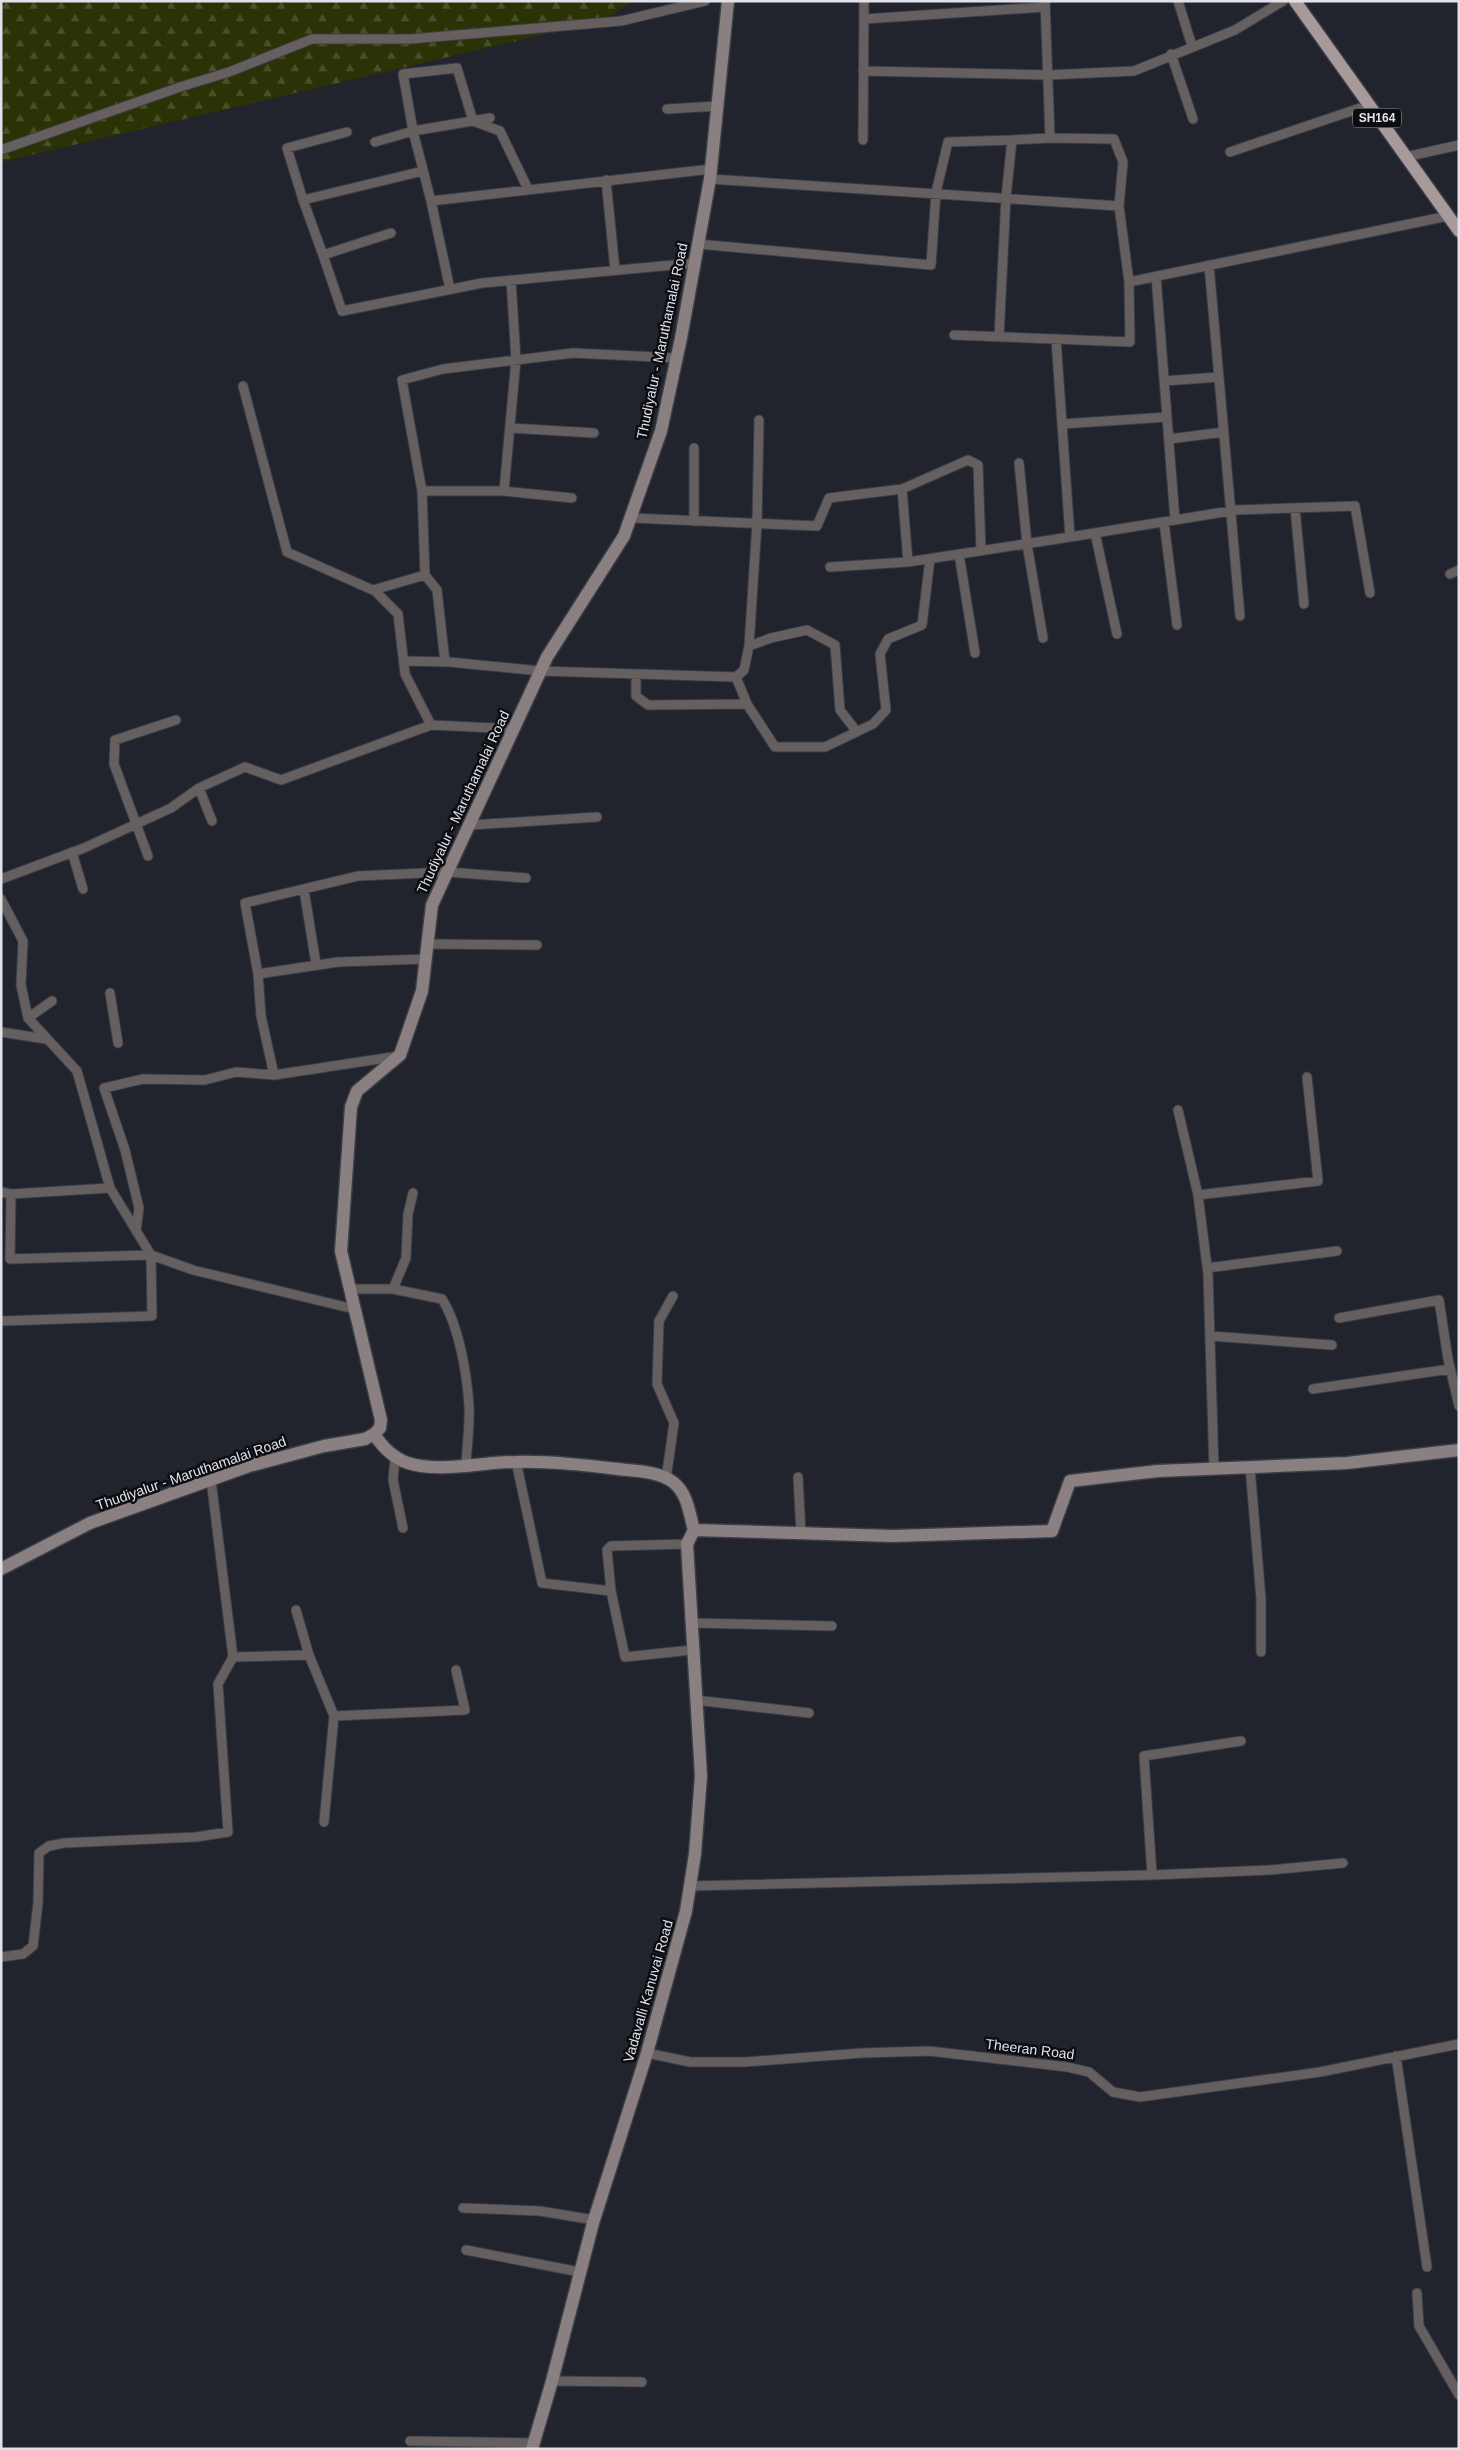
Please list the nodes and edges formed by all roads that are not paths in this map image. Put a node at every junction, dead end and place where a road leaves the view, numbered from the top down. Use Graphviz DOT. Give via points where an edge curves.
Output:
graph roads {
  1 [pos="705,1"];
  2 [pos="728,1"];
  3 [pos="864,1"];
  4 [pos="1178,1"];
  5 [pos="1290,2"];
  6 [pos="1045,4"];
  7 [pos="864,19"];
  8 [pos="1192,46"];
  9 [pos="1172,54"];
  10 [pos="863,70"];
  11 [pos="1048,75"];
  12 [pos="718,106"];
  13 [pos="1368,106"];
  14 [pos="667,109"];
  15 [pos="490,118"];
  16 [pos="1193,119"];
  17 [pos="474,121"];
  18 [pos="413,131"];
  19 [pos="347,132"];
  20 [pos="1050,138"];
  21 [pos="863,140"];
  22 [pos="1012,140"];
  23 [pos="375,142"];
  24 [pos="1459,145"];
  25 [pos="1,150"];
  26 [pos="1230,152"];
  27 [pos="1405,157"];
  28 [pos="423,171"];
  29 [pos="711,174"];
  30 [pos="606,180"];
  31 [pos="528,189"];
  32 [pos="936,192"];
  33 [pos="1006,197"];
  34 [pos="304,200"];
  35 [pos="431,201"];
  36 [pos="1119,206"];
  37 [pos="1448,216"];
  38 [pos="1459,231"];
  39 [pos="391,233"];
  40 [pos="698,244"];
  41 [pos="323,256"];
  42 [pos="694,263"];
  43 [pos="1209,265"];
  44 [pos="615,270"];
  45 [pos="1156,276"];
  46 [pos="511,280"];
  47 [pos="1129,282"];
  48 [pos="450,289"];
  49 [pos="954,335"];
  50 [pos="998,337"];
  51 [pos="1056,339"];
  52 [pos="677,358"];
  53 [pos="516,360"];
  54 [pos="1219,377"];
  55 [pos="1164,381"];
  56 [pos="243,386"];
  57 [pos="1167,416"];
  58 [pos="759,420"];
  59 [pos="1062,424"];
  60 [pos="510,428"];
  61 [pos="1224,432"];
  62 [pos="594,433"];
  63 [pos="1168,439"];
  64 [pos="694,448"];
  65 [pos="1019,463"];
  66 [pos="902,489"];
  67 [pos="422,491"];
  68 [pos="504,491"];
  69 [pos="572,498"];
  70 [pos="1295,508"];
  71 [pos="1231,510"];
  72 [pos="632,518"];
  73 [pos="1175,520"];
  74 [pos="694,521"];
  75 [pos="1164,522"];
  76 [pos="757,523"];
  77 [pos="1095,533"];
  78 [pos="1070,537"];
  79 [pos="1027,544"];
  80 [pos="981,551"];
  81 [pos="959,554"];
  82 [pos="930,559"];
  83 [pos="908,562"];
  84 [pos="830,567"];
  85 [pos="425,575"];
  86 [pos="373,590"];
  87 [pos="1370,592"];
  88 [pos="1304,604"];
  89 [pos="1240,616"];
  90 [pos="1177,625"];
  91 [pos="1117,634"];
  92 [pos="1043,638"];
  93 [pos="749,646"];
  94 [pos="976,653"];
  95 [pos="405,661"];
  96 [pos="446,662"];
  97 [pos="541,671"];
  98 [pos="636,674"];
  99 [pos="736,677"];
  100 [pos="747,704"];
  101 [pos="176,720"];
  102 [pos="431,725"];
  103 [pos="514,729"];
  104 [pos="857,732"];
  105 [pos="199,788"];
  106 [pos="597,817"];
  107 [pos="212,821"];
  108 [pos="136,824"];
  109 [pos="471,825"];
  110 [pos="72,852"];
  111 [pos="148,856"];
  112 [pos="447,872"];
  113 [pos="526,878"];
  114 [pos="1,879"];
  115 [pos="83,889"];
  116 [pos="304,890"];
  117 [pos="1,899"];
  118 [pos="427,944"];
  119 [pos="537,945"];
  120 [pos="426,959"];
  121 [pos="316,964"];
  122 [pos="258,974"];
  123 [pos="110,993"];
  124 [pos="52,1001"];
  125 [pos="28,1018"];
  126 [pos="1,1032"];
  127 [pos="46,1039"];
  128 [pos="118,1043"];
  129 [pos="400,1056"];
  130 [pos="274,1075"];
  131 [pos="1307,1077"];
  132 [pos="1178,1110"];
  133 [pos="110,1188"];
  134 [pos="1,1192"];
  135 [pos="413,1193"];
  136 [pos="11,1194"];
  137 [pos="1198,1195"];
  138 [pos="136,1231"];
  139 [pos="1336,1251"];
  140 [pos="151,1255"];
  141 [pos="1207,1268"];
  142 [pos="350,1289"];
  143 [pos="393,1289"];
  144 [pos="673,1296"];
  145 [pos="354,1309"];
  146 [pos="1339,1318"];
  147 [pos="1,1321"];
  148 [pos="1210,1336"];
  149 [pos="1332,1344"];
  150 [pos="1450,1369"];
  151 [pos="1313,1389"];
  152 [pos="1459,1406"];
  153 [pos="374,1434"];
  154 [pos="1459,1450"];
  155 [pos="395,1458"];
  156 [pos="516,1462"];
  157 [pos="466,1464"];
  158 [pos="1250,1467"];
  159 [pos="1214,1469"];
  160 [pos="798,1477"];
  161 [pos="666,1479"];
  162 [pos="211,1480"];
  163 [pos="403,1528"];
  164 [pos="694,1530"];
  165 [pos="801,1533"];
  166 [pos="687,1544"];
  167 [pos="1,1569"];
  168 [pos="611,1591"];
  169 [pos="296,1610"];
  170 [pos="691,1623"];
  171 [pos="832,1626"];
  172 [pos="692,1650"];
  173 [pos="1261,1652"];
  174 [pos="308,1654"];
  175 [pos="233,1658"];
  176 [pos="456,1670"];
  177 [pos="695,1700"];
  178 [pos="809,1713"];
  179 [pos="334,1716"];
  180 [pos="1241,1741"];
  181 [pos="324,1822"];
  182 [pos="1343,1863"];
  183 [pos="1152,1875"];
  184 [pos="690,1886"];
  185 [pos="1,1957"];
  186 [pos="1459,2044"];
  187 [pos="646,2053"];
  188 [pos="1396,2056"];
  189 [pos="463,2208"];
  190 [pos="594,2220"];
  191 [pos="466,2250"];
  192 [pos="1427,2267"];
  193 [pos="580,2272"];
  194 [pos="1417,2293"];
  195 [pos="552,2381"];
  196 [pos="642,2382"];
  197 [pos="1459,2395"];
  198 [pos="410,2441"];
  199 [pos="533,2446"];
  1 -- 25 [label="street" via="621,21 410,39 312,39 229,72 180,86"];
  2 -- 12 [label="street, Thudiyalur - Maruthamalai Road"];
  3 -- 7 [label="street"];
  4 -- 8 [label="street"];
  5 -- 8 [label="street" via="1235,30"];
  5 -- 13 [label="main road, SH164"];
  6 -- 7 [label="street"];
  6 -- 11 [label="street"];
  7 -- 10 [label="street"];
  8 -- 9 [label="street"];
  9 -- 11 [label="street" via="1134,70"];
  9 -- 16 [label="street"];
  10 -- 11 [label="street"];
  10 -- 21 [label="street"];
  11 -- 20 [label="street"];
  12 -- 14 [label="street"];
  12 -- 29 [label="street, Thudiyalur - Maruthamalai Road"];
  13 -- 26 [label="street"];
  13 -- 27 [label="main road, SH164"];
  15 -- 17 [label="street"];
  17 -- 18 [label="street"];
  17 -- 18 [label="street" via="457,68 403,74"];
  17 -- 31 [label="street" via="500,131"];
  18 -- 23 [label="street"];
  18 -- 28 [label="street"];
  19 -- 34 [label="street" via="287,148"];
  20 -- 22 [label="street"];
  20 -- 36 [label="street" via="1114,139 1124,162"];
  22 -- 32 [label="street" via="948,142"];
  22 -- 33 [label="street"];
  24 -- 27 [label="street"];
  27 -- 37 [label="main road, SH164"];
  28 -- 34 [label="street"];
  28 -- 35 [label="street"];
  29 -- 30 [label="street"];
  29 -- 32 [label="street"];
  29 -- 40 [label="street, Thudiyalur - Maruthamalai Road"];
  30 -- 31 [label="street"];
  30 -- 44 [label="street"];
  31 -- 35 [label="street"];
  32 -- 33 [label="street"];
  32 -- 40 [label="street" via="931,264"];
  33 -- 36 [label="street"];
  33 -- 50 [label="street"];
  34 -- 41 [label="street"];
  35 -- 48 [label="street"];
  36 -- 47 [label="street"];
  37 -- 38 [label="main road, SH164"];
  37 -- 43 [label="street"];
  39 -- 41 [label="street"];
  40 -- 42 [label="street, Thudiyalur - Maruthamalai Road"];
  41 -- 48 [label="street" via="342,311"];
  42 -- 44 [label="street"];
  42 -- 52 [label="street, Thudiyalur - Maruthamalai Road"];
  43 -- 45 [label="street"];
  43 -- 54 [label="street"];
  44 -- 46 [label="street"];
  45 -- 47 [label="street"];
  45 -- 55 [label="street"];
  46 -- 48 [label="street"];
  46 -- 53 [label="street"];
  47 -- 51 [label="street" via="1130,342"];
  49 -- 50 [label="street"];
  50 -- 51 [label="street"];
  51 -- 59 [label="street"];
  52 -- 53 [label="street" via="573,354"];
  52 -- 72 [label="street, Thudiyalur - Maruthamalai Road" via="661,432"];
  53 -- 60 [label="street"];
  53 -- 67 [label="street" via="443,369 402,380"];
  54 -- 55 [label="street"];
  54 -- 61 [label="street"];
  55 -- 57 [label="street"];
  56 -- 86 [label="street" via="286,552"];
  57 -- 59 [label="street"];
  57 -- 63 [label="street"];
  58 -- 76 [label="street"];
  59 -- 78 [label="street"];
  60 -- 62 [label="street"];
  60 -- 68 [label="street"];
  61 -- 63 [label="street"];
  61 -- 71 [label="street"];
  63 -- 73 [label="street"];
  64 -- 74 [label="street"];
  65 -- 79 [label="street"];
  66 -- 76 [label="street" via="829,498 817,526"];
  66 -- 80 [label="street" via="968,460 978,465"];
  66 -- 83 [label="street"];
  67 -- 68 [label="street"];
  67 -- 85 [label="street"];
  68 -- 69 [label="street"];
  70 -- 71 [label="street"];
  70 -- 87 [label="street" via="1355,506"];
  70 -- 88 [label="street"];
  71 -- 73 [label="street"];
  71 -- 89 [label="street"];
  72 -- 74 [label="street"];
  72 -- 97 [label="street, Thudiyalur - Maruthamalai Road"];
  73 -- 75 [label="street"];
  74 -- 76 [label="street"];
  75 -- 77 [label="street"];
  75 -- 90 [label="street"];
  76 -- 93 [label="street"];
  77 -- 78 [label="street"];
  77 -- 91 [label="street"];
  78 -- 79 [label="street"];
  79 -- 80 [label="street"];
  79 -- 92 [label="street"];
  80 -- 81 [label="street"];
  81 -- 82 [label="street"];
  81 -- 94 [label="street"];
  82 -- 83 [label="street"];
  82 -- 104 [label="street" via="922,625 888,639 880,654 886,710 873,724"];
  83 -- 84 [label="street"];
  85 -- 86 [label="street"];
  85 -- 96 [label="street" via="438,590"];
  86 -- 95 [label="street" via="398,614"];
  93 -- 99 [label="street" via="744,670"];
  93 -- 104 [label="street" via="807,630 835,645 840,710"];
  95 -- 96 [label="street"];
  95 -- 102 [label="street" via="405,674"];
  96 -- 97 [label="street"];
  97 -- 98 [label="street"];
  97 -- 103 [label="street, Thudiyalur - Maruthamalai Road"];
  98 -- 99 [label="street"];
  98 -- 100 [label="street" via="636,696 648,705"];
  99 -- 100 [label="street"];
  100 -- 104 [label="street" via="775,747 824,747"];
  101 -- 108 [label="street" via="115,740 114,764"];
  102 -- 103 [label="street"];
  102 -- 105 [label="street" via="282,780 245,767"];
  103 -- 109 [label="street, Thudiyalur - Maruthamalai Road"];
  105 -- 107 [label="street"];
  105 -- 108 [label="street" via="171,808"];
  106 -- 109 [label="street"];
  108 -- 110 [label="street"];
  108 -- 111 [label="street"];
  109 -- 112 [label="street, Thudiyalur - Maruthamalai Road"];
  110 -- 114 [label="street"];
  110 -- 115 [label="street"];
  112 -- 113 [label="street"];
  112 -- 116 [label="street" via="358,876"];
  112 -- 118 [label="street, Thudiyalur - Maruthamalai Road" via="432,905"];
  116 -- 121 [label="street"];
  116 -- 122 [label="street" via="245,903"];
  117 -- 125 [label="street" via="23,941 21,985"];
  118 -- 119 [label="street"];
  118 -- 120 [label="street, Thudiyalur - Maruthamalai Road"];
  120 -- 121 [label="street"];
  120 -- 129 [label="street, Thudiyalur - Maruthamalai Road" via="422,991"];
  121 -- 122 [label="street"];
  122 -- 130 [label="street" via="260,1010"];
  123 -- 128 [label="street"];
  124 -- 125 [label="street"];
  125 -- 127 [label="street"];
  126 -- 127 [label="street"];
  127 -- 133 [label="street" via="77,1072"];
  129 -- 130 [label="street"];
  129 -- 142 [label="street" via="357,1091 351,1107 341,1251"];
  130 -- 138 [label="street" via="236,1072 205,1080 144,1079 104,1088 125,1150 138,1208"];
  131 -- 137 [label="street" via="1318,1181"];
  132 -- 137 [label="street"];
  133 -- 136 [label="street"];
  133 -- 138 [label="street"];
  134 -- 136 [label="street"];
  135 -- 143 [label="street" via="408,1214 406,1258"];
  136 -- 140 [label="street" via="10,1259"];
  137 -- 141 [label="street"];
  138 -- 140 [label="street"];
  139 -- 141 [label="street"];
  140 -- 145 [label="street" via="193,1270"];
  140 -- 147 [label="street" via="152,1316"];
  141 -- 148 [label="street"];
  142 -- 143 [label="street"];
  142 -- 145 [label="street"];
  143 -- 157 [label="street" via="442,1299 451,1313 469,1407"];
  144 -- 161 [label="street" via="659,1321 657,1384 674,1423"];
  145 -- 153 [label="street" via="381,1420 380,1428"];
  146 -- 150 [label="street" via="1439,1300"];
  148 -- 149 [label="street"];
  148 -- 159 [label="street"];
  150 -- 151 [label="street"];
  150 -- 152 [label="street"];
  153 -- 155 [label="street"];
  153 -- 162 [label="street, Thudiyalur - Maruthamalai Road" via="365,1439 249,1466"];
  154 -- 158 [label="street" via="1347,1464"];
  155 -- 157 [label="street" via="427,1467"];
  155 -- 163 [label="street" via="393,1480"];
  156 -- 157 [label="street"];
  156 -- 161 [label="street" via="643,1471"];
  156 -- 168 [label="street" via="542,1583"];
  158 -- 159 [label="street"];
  158 -- 173 [label="street" via="1261,1599"];
  159 -- 165 [label="street" via="1158,1471 1070,1481 1052,1531 893,1536"];
  160 -- 165 [label="street"];
  161 -- 164 [label="street" via="684,1495"];
  162 -- 167 [label="street, Thudiyalur - Maruthamalai Road" via="90,1523"];
  162 -- 175 [label="street"];
  164 -- 165 [label="street"];
  164 -- 166 [label="street, Vadavalli Kanuvai Road"];
  166 -- 168 [label="street" via="611,1546 608,1550"];
  166 -- 170 [label="street, Vadavalli Kanuvai Road"];
  168 -- 172 [label="street" via="625,1657"];
  169 -- 174 [label="street"];
  170 -- 171 [label="street"];
  170 -- 172 [label="street, Vadavalli Kanuvai Road"];
  172 -- 177 [label="street, Vadavalli Kanuvai Road"];
  174 -- 175 [label="street"];
  174 -- 179 [label="street"];
  175 -- 185 [label="street" via="218,1684 228,1832 49,1846 39,1853 33,1946 23,1954"];
  176 -- 179 [label="street" via="466,1710"];
  177 -- 178 [label="street"];
  177 -- 184 [label="street, Vadavalli Kanuvai Road" via="701,1776"];
  179 -- 181 [label="street"];
  180 -- 183 [label="street" via="1144,1756"];
  182 -- 183 [label="street"];
  183 -- 184 [label="street"];
  184 -- 187 [label="street, Vadavalli Kanuvai Road" via="686,1911"];
  186 -- 188 [label="street, Theeran Road"];
  187 -- 188 [label="street, Theeran Road" via="690,2062 745,2062 929,2051 1075,2068 1089,2072 1113,2092 1140,2098 1320,2072"];
  187 -- 190 [label="street, Vadavalli Kanuvai Road"];
  188 -- 192 [label="street"];
  189 -- 190 [label="street" via="540,2211"];
  190 -- 193 [label="street, Vadavalli Kanuvai Road"];
  191 -- 193 [label="street"];
  193 -- 195 [label="street, Vadavalli Kanuvai Road"];
  194 -- 197 [label="street" via="1419,2326"];
  195 -- 196 [label="street"];
  195 -- 199 [label="street, Vadavalli Kanuvai Road"];
  198 -- 199 [label="street"];
}
